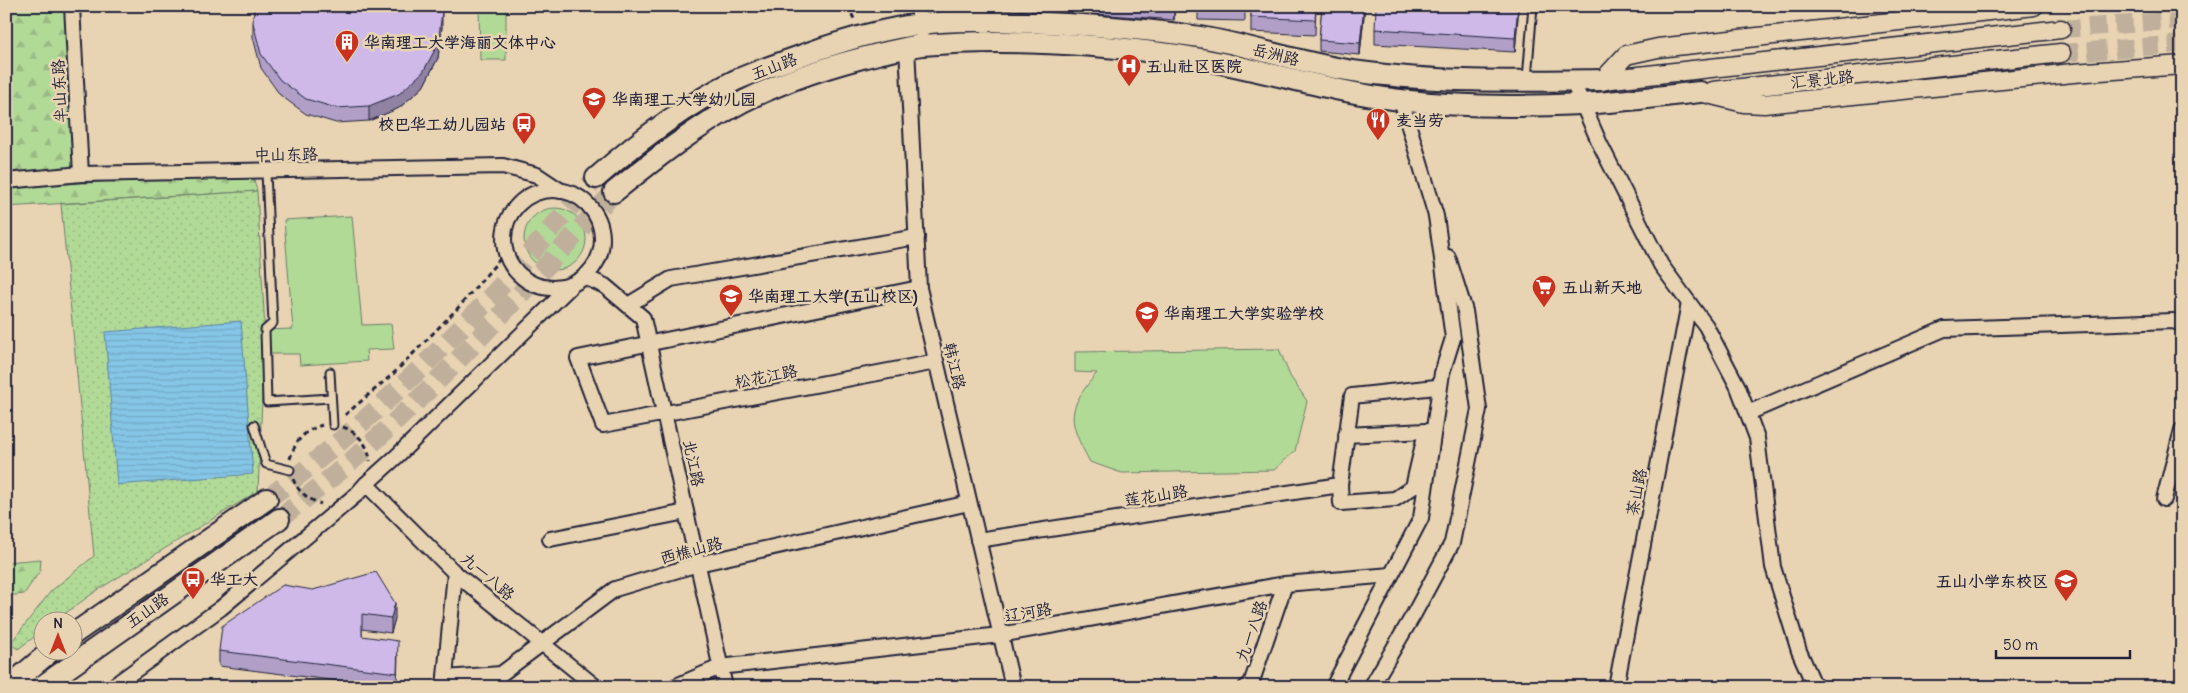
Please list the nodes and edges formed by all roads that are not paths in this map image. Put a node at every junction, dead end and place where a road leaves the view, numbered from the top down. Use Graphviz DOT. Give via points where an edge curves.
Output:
graph roads {
  1 [pos="72,6"];
  2 [pos="1533,6"];
  3 [pos="2034,6"];
  4 [pos="919,15"];
  5 [pos="2061,29"];
  6 [pos="915,46"];
  7 [pos="2061,53"];
  8 [pos="2182,65"];
  9 [pos="1572,80"];
  10 [pos="1602,80"];
  11 [pos="1526,82"];
  12 [pos="1700,92"];
  13 [pos="1401,100"];
  14 [pos="1583,104"];
  15 [pos="266,172"];
  16 [pos="82,174"];
  17 [pos="596,178"];
  18 [pos="6,181"];
  19 [pos="562,191"];
  20 [pos="614,192"];
  21 [pos="1436,216"];
  22 [pos="916,237"];
  23 [pos="585,277"];
  24 [pos="572,285"];
  25 [pos="919,288"];
  26 [pos="1689,303"];
  27 [pos="628,305"];
  28 [pos="2182,324"];
  29 [pos="649,342"];
  30 [pos="936,362"];
  31 [pos="330,372"];
  32 [pos="1442,373"];
  33 [pos="1436,388"];
  34 [pos="331,398"];
  35 [pos="665,413"];
  36 [pos="1748,413"];
  37 [pos="254,425"];
  38 [pos="333,425"];
  39 [pos="2182,430"];
  40 [pos="1426,431"];
  41 [pos="1346,435"];
  42 [pos="290,470"];
  43 [pos="366,484"];
  44 [pos="1340,485"];
  45 [pos="267,499"];
  46 [pos="2164,499"];
  47 [pos="969,503"];
  48 [pos="686,512"];
  49 [pos="279,519"];
  50 [pos="550,540"];
  51 [pos="978,540"];
  52 [pos="698,564"];
  53 [pos="455,573"];
  54 [pos="1391,575"];
  55 [pos="1285,584"];
  56 [pos="82,628"];
  57 [pos="1000,635"];
  58 [pos="542,643"];
  59 [pos="40,660"];
  60 [pos="720,667"];
  61 [pos="20,677"];
  62 [pos="444,683"];
  63 [pos="41,687"];
  64 [pos="112,687"];
  65 [pos="596,687"];
  66 [pos="674,687"];
  67 [pos="725,687"];
  68 [pos="1012,687"];
  69 [pos="1246,687"];
  70 [pos="1333,687"];
  71 [pos="1371,687"];
  72 [pos="1616,687"];
  73 [pos="1815,687"];
  1 -- 16 [label="street, 半山东路"];
  2 -- 11 [label="lane"];
  3 -- 10 [label="street" via="1658,48 1626,55"];
  4 -- 6 [label="street, 韩江路"];
  4 -- 11 [label="main road, 岳洲路" via="1156,31 1237,44 1356,72"];
  4 -- 17 [label="main road, 五山路" via="892,29 830,45 734,81 658,127"];
  5 -- 10 [label="street, 汇景北路"];
  6 -- 13 [label="main road, 岳洲路" via="1037,44 1178,56"];
  6 -- 20 [label="main road, 五山路" via="820,71 744,101 667,149"];
  6 -- 22 [label="street, 韩江路"];
  7 -- 12 [label="street, 汇景北路"];
  8 -- 12 [label="street" via="1764,104"];
  9 -- 10 [label="main road, 岳洲路"];
  9 -- 11 [label="main road, 岳洲路"];
  9 -- 14 [label="street"];
  12 -- 14 [label="main road, 汇景北路"];
  13 -- 14 [label="main road, 岳洲路" via="1485,105"];
  13 -- 21 [label="street"];
  14 -- 26 [label="street" via="1661,265"];
  15 -- 16 [label="street, 中山东路"];
  15 -- 19 [label="street, 中山东路" via="503,166 537,175"];
  15 -- 34 [label="lane" via="273,323 265,330 267,402"];
  16 -- 18 [label="street, 中山东路"];
  19 -- 23 [label="street" via="577,196 598,219 601,250"];
  19 -- 24 [label="street" via="530,196 508,219 504,236 512,267 524,279 539,286"];
  21 -- 32 [label="street" via="1453,338"];
  21 -- 71 [label="street" via="1465,311 1478,410 1452,543"];
  22 -- 25 [label="street, 韩江路"];
  22 -- 27 [label="street" via="671,280"];
  23 -- 24 [label="street"];
  23 -- 27 [label="street, 北江路" via="605,286"];
  24 -- 43 [label="street"];
  25 -- 29 [label="street"];
  25 -- 30 [label="street, 韩江路"];
  26 -- 36 [label="street" via="1706,326"];
  26 -- 72 [label="street, 茶山路"];
  27 -- 29 [label="street, 北江路" via="643,318"];
  28 -- 36 [label="street" via="2173,321 1944,329"];
  29 -- 35 [label="street, 北江路"];
  29 -- 35 [label="street, 松花江路" via="578,358 603,425"];
  30 -- 35 [label="street, 松花江路"];
  30 -- 47 [label="street, 韩江路"];
  31 -- 34 [label="lane"];
  32 -- 33 [label="street"];
  32 -- 54 [label="street" via="1421,518"];
  33 -- 40 [label="street"];
  33 -- 41 [label="street" via="1352,396"];
  34 -- 38 [label="lane"];
  35 -- 48 [label="street, 北江路"];
  36 -- 73 [label="street" via="1757,438 1773,567 1799,651"];
  37 -- 42 [label="lane" via="266,464"];
  39 -- 46 [label="street"];
  40 -- 41 [label="street"];
  40 -- 44 [label="street" via="1413,487 1395,499 1341,503"];
  41 -- 44 [label="street"];
  43 -- 53 [label="street, 九一八路"];
  43 -- 64 [label="street" via="221,608"];
  44 -- 51 [label="street, 莲花山路"];
  45 -- 56 [label="main road, 五山路"];
  47 -- 51 [label="street, 韩江路"];
  47 -- 52 [label="street, 西樵山路"];
  48 -- 50 [label="street"];
  48 -- 52 [label="street, 北江路"];
  49 -- 63 [label="main road, 五山路"];
  51 -- 57 [label="street, 韩江路"];
  52 -- 58 [label="street, 西樵山路" via="615,589"];
  52 -- 60 [label="street, 北江路"];
  53 -- 58 [label="street, 九一八路"];
  53 -- 62 [label="street"];
  54 -- 55 [label="street, 辽河路"];
  54 -- 70 [label="street"];
  55 -- 57 [label="street, 辽河路"];
  55 -- 69 [label="street, 九一八路" via="1251,684"];
  57 -- 60 [label="street, 辽河路"];
  57 -- 68 [label="street, 韩江路"];
  58 -- 62 [label="street, 西樵山路" via="501,674"];
  58 -- 65 [label="street, 九一八路"];
  59 -- 61 [label="main road"];
  60 -- 66 [label="street, 辽河路"];
  60 -- 67 [label="street, 北江路"];
}
